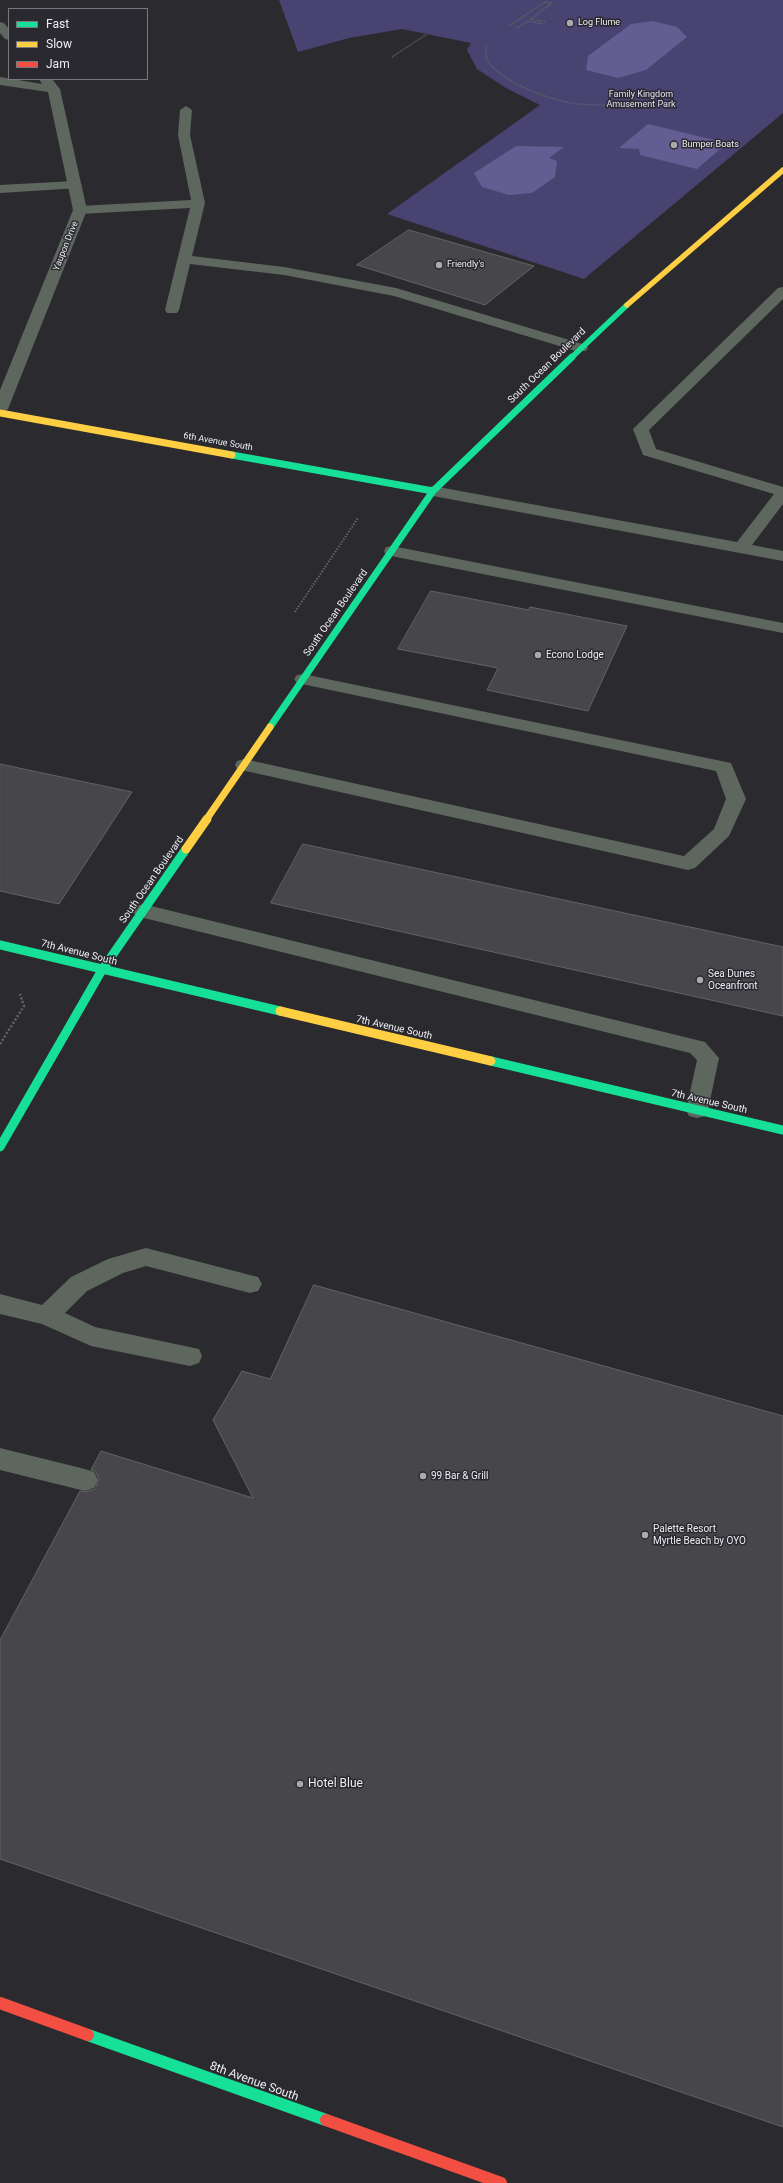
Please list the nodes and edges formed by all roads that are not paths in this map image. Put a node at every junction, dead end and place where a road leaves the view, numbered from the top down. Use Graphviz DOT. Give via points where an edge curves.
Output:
graph roads {
  1 [pos="0,26"];
  2 [pos="8,35"];
  3 [pos="0,82"];
  4 [pos="50,84"];
  5 [pos="186,110"];
  6 [pos="783,170"];
  7 [pos="75,185"];
  8 [pos="0,188"];
  9 [pos="198,203"];
  10 [pos="80,210"];
  11 [pos="184,259"];
  12 [pos="783,291"];
  13 [pos="172,310"];
  14 [pos="581,348"];
  15 [pos="0,409"];
  16 [pos="0,413"];
  17 [pos="433,491"];
  18 [pos="783,492"];
  19 [pos="741,549"];
  20 [pos="392,551"];
  21 [pos="783,556"];
  22 [pos="783,628"];
  23 [pos="303,679"];
  24 [pos="244,765"];
  25 [pos="143,911"];
  26 [pos="0,945"];
  27 [pos="102,970"];
  28 [pos="697,1110"];
  29 [pos="783,1130"];
  30 [pos="0,1147"];
  31 [pos="250,1284"];
  32 [pos="0,1304"];
  33 [pos="47,1316"];
  34 [pos="190,1356"];
  35 [pos="0,1459"];
  36 [pos="86,1480"];
  37 [pos="0,2003"];
  38 [pos="500,2183"];
  1 -- 2 [label="street"];
  3 -- 4 [label="street"];
  4 -- 7 [label="street, Yaupon Drive"];
  5 -- 9 [label="street" via="184,135"];
  6 -- 14 [label="main road, South Ocean Boulevard" via="644,288"];
  7 -- 8 [label="street"];
  7 -- 10 [label="street, Yaupon Drive"];
  9 -- 10 [label="street" via="152,208"];
  9 -- 11 [label="street"];
  10 -- 15 [label="street, Yaupon Drive"];
  11 -- 13 [label="street"];
  11 -- 14 [label="street" via="284,270 396,292"];
  12 -- 18 [label="street" via="641,429 650,452"];
  14 -- 17 [label="main road, South Ocean Boulevard"];
  16 -- 17 [label="main road, 6th Avenue South"];
  17 -- 19 [label="street"];
  17 -- 20 [label="main road, South Ocean Boulevard"];
  18 -- 19 [label="street"];
  19 -- 21 [label="street"];
  20 -- 22 [label="street"];
  20 -- 23 [label="main road, South Ocean Boulevard"];
  23 -- 24 [label="main road, South Ocean Boulevard"];
  23 -- 24 [label="street" via="724,767 736,799 722,832 688,863"];
  24 -- 25 [label="main road, South Ocean Boulevard"];
  25 -- 27 [label="main road, South Ocean Boulevard"];
  25 -- 28 [label="street" via="697,1047 708,1058"];
  26 -- 27 [label="main road, 7th Avenue South"];
  27 -- 28 [label="main road, 7th Avenue South"];
  27 -- 30 [label="main road, South Ocean Boulevard"];
  28 -- 29 [label="main road, 7th Avenue South"];
  31 -- 33 [label="street" via="146,1257 116,1266 79,1284"];
  32 -- 33 [label="street"];
  33 -- 34 [label="street" via="91,1336"];
  35 -- 36 [label="street"];
  37 -- 38 [label="main road, 8th Avenue South"];
}
